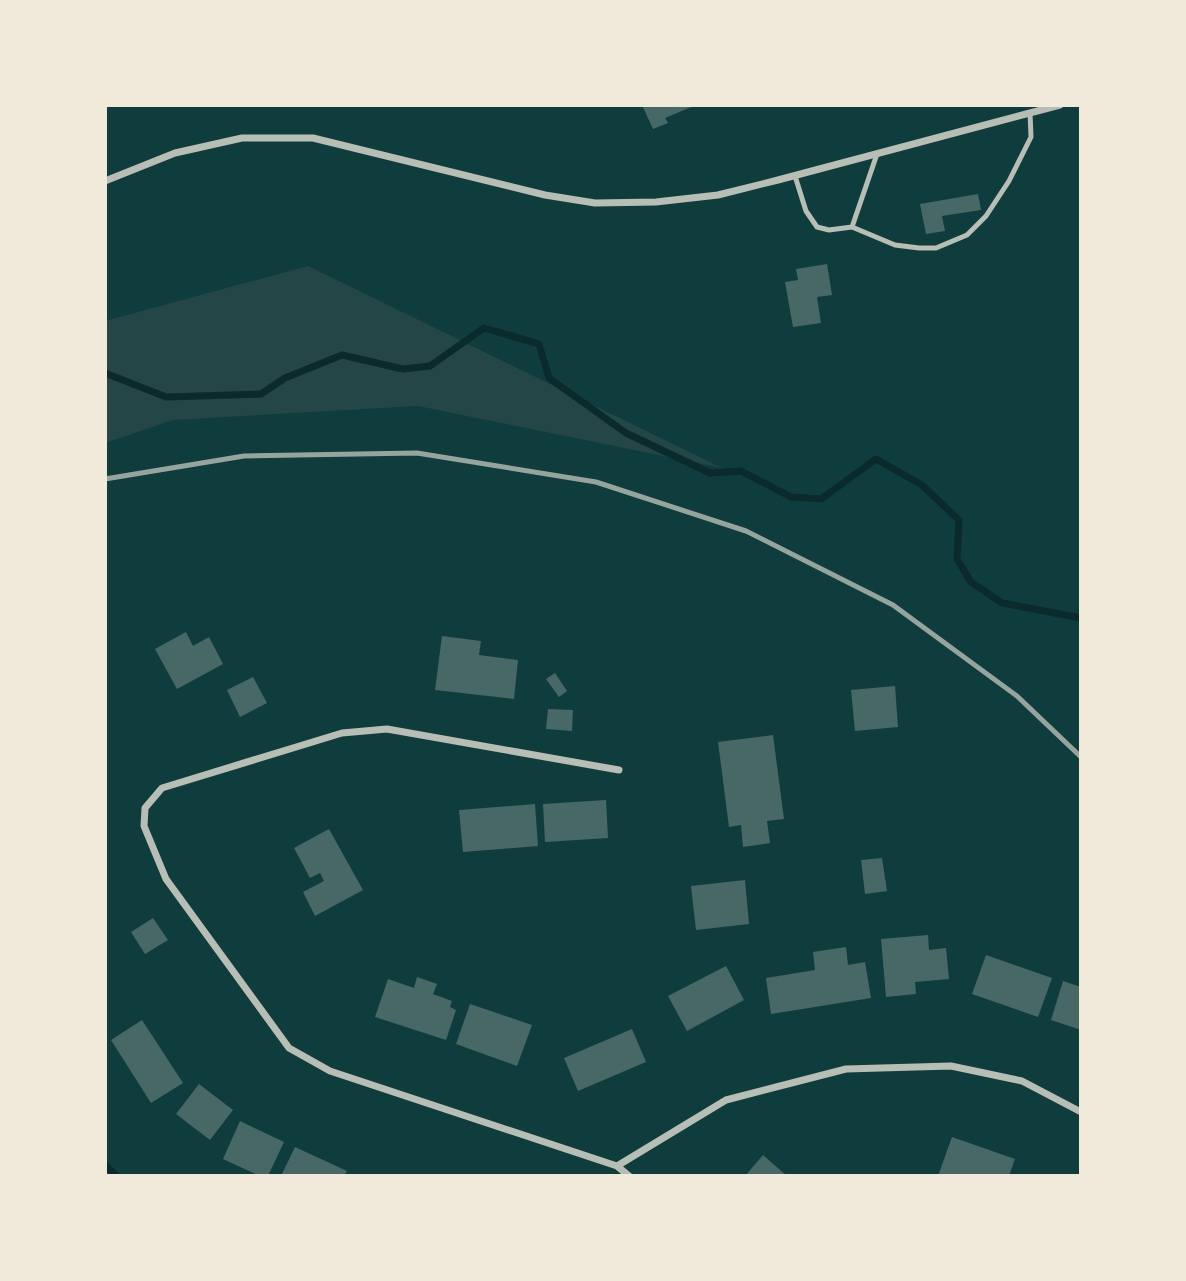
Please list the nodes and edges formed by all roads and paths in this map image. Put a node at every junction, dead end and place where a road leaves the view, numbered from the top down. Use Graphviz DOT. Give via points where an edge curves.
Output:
graph roads {
  1 [pos="1060,105"];
  2 [pos="1030,113"];
  3 [pos="877,154"];
  4 [pos="795,176"];
  5 [pos="105,181"];
  6 [pos="852,227"];
  7 [pos="619,770"];
  8 [pos="1081,1112"];
  9 [pos="617,1166"];
  10 [pos="629,1176"];
  1 -- 2 [label="street"];
  2 -- 3 [label="street"];
  2 -- 6 [label="lane" via="1031,137 1009,181 967,235 936,248 919,248 895,245"];
  3 -- 4 [label="street"];
  3 -- 6 [label="lane"];
  4 -- 5 [label="street" via="718,195 595,203 313,138 242,138 175,153"];
  4 -- 6 [label="lane" via="806,211 817,227"];
  7 -- 9 [label="street" via="387,729 342,733 162,788 145,808 144,826 166,879 289,1048 330,1071"];
  8 -- 9 [label="street" via="1022,1081 951,1066 846,1069 726,1100"];
  9 -- 10 [label="street"];
}
